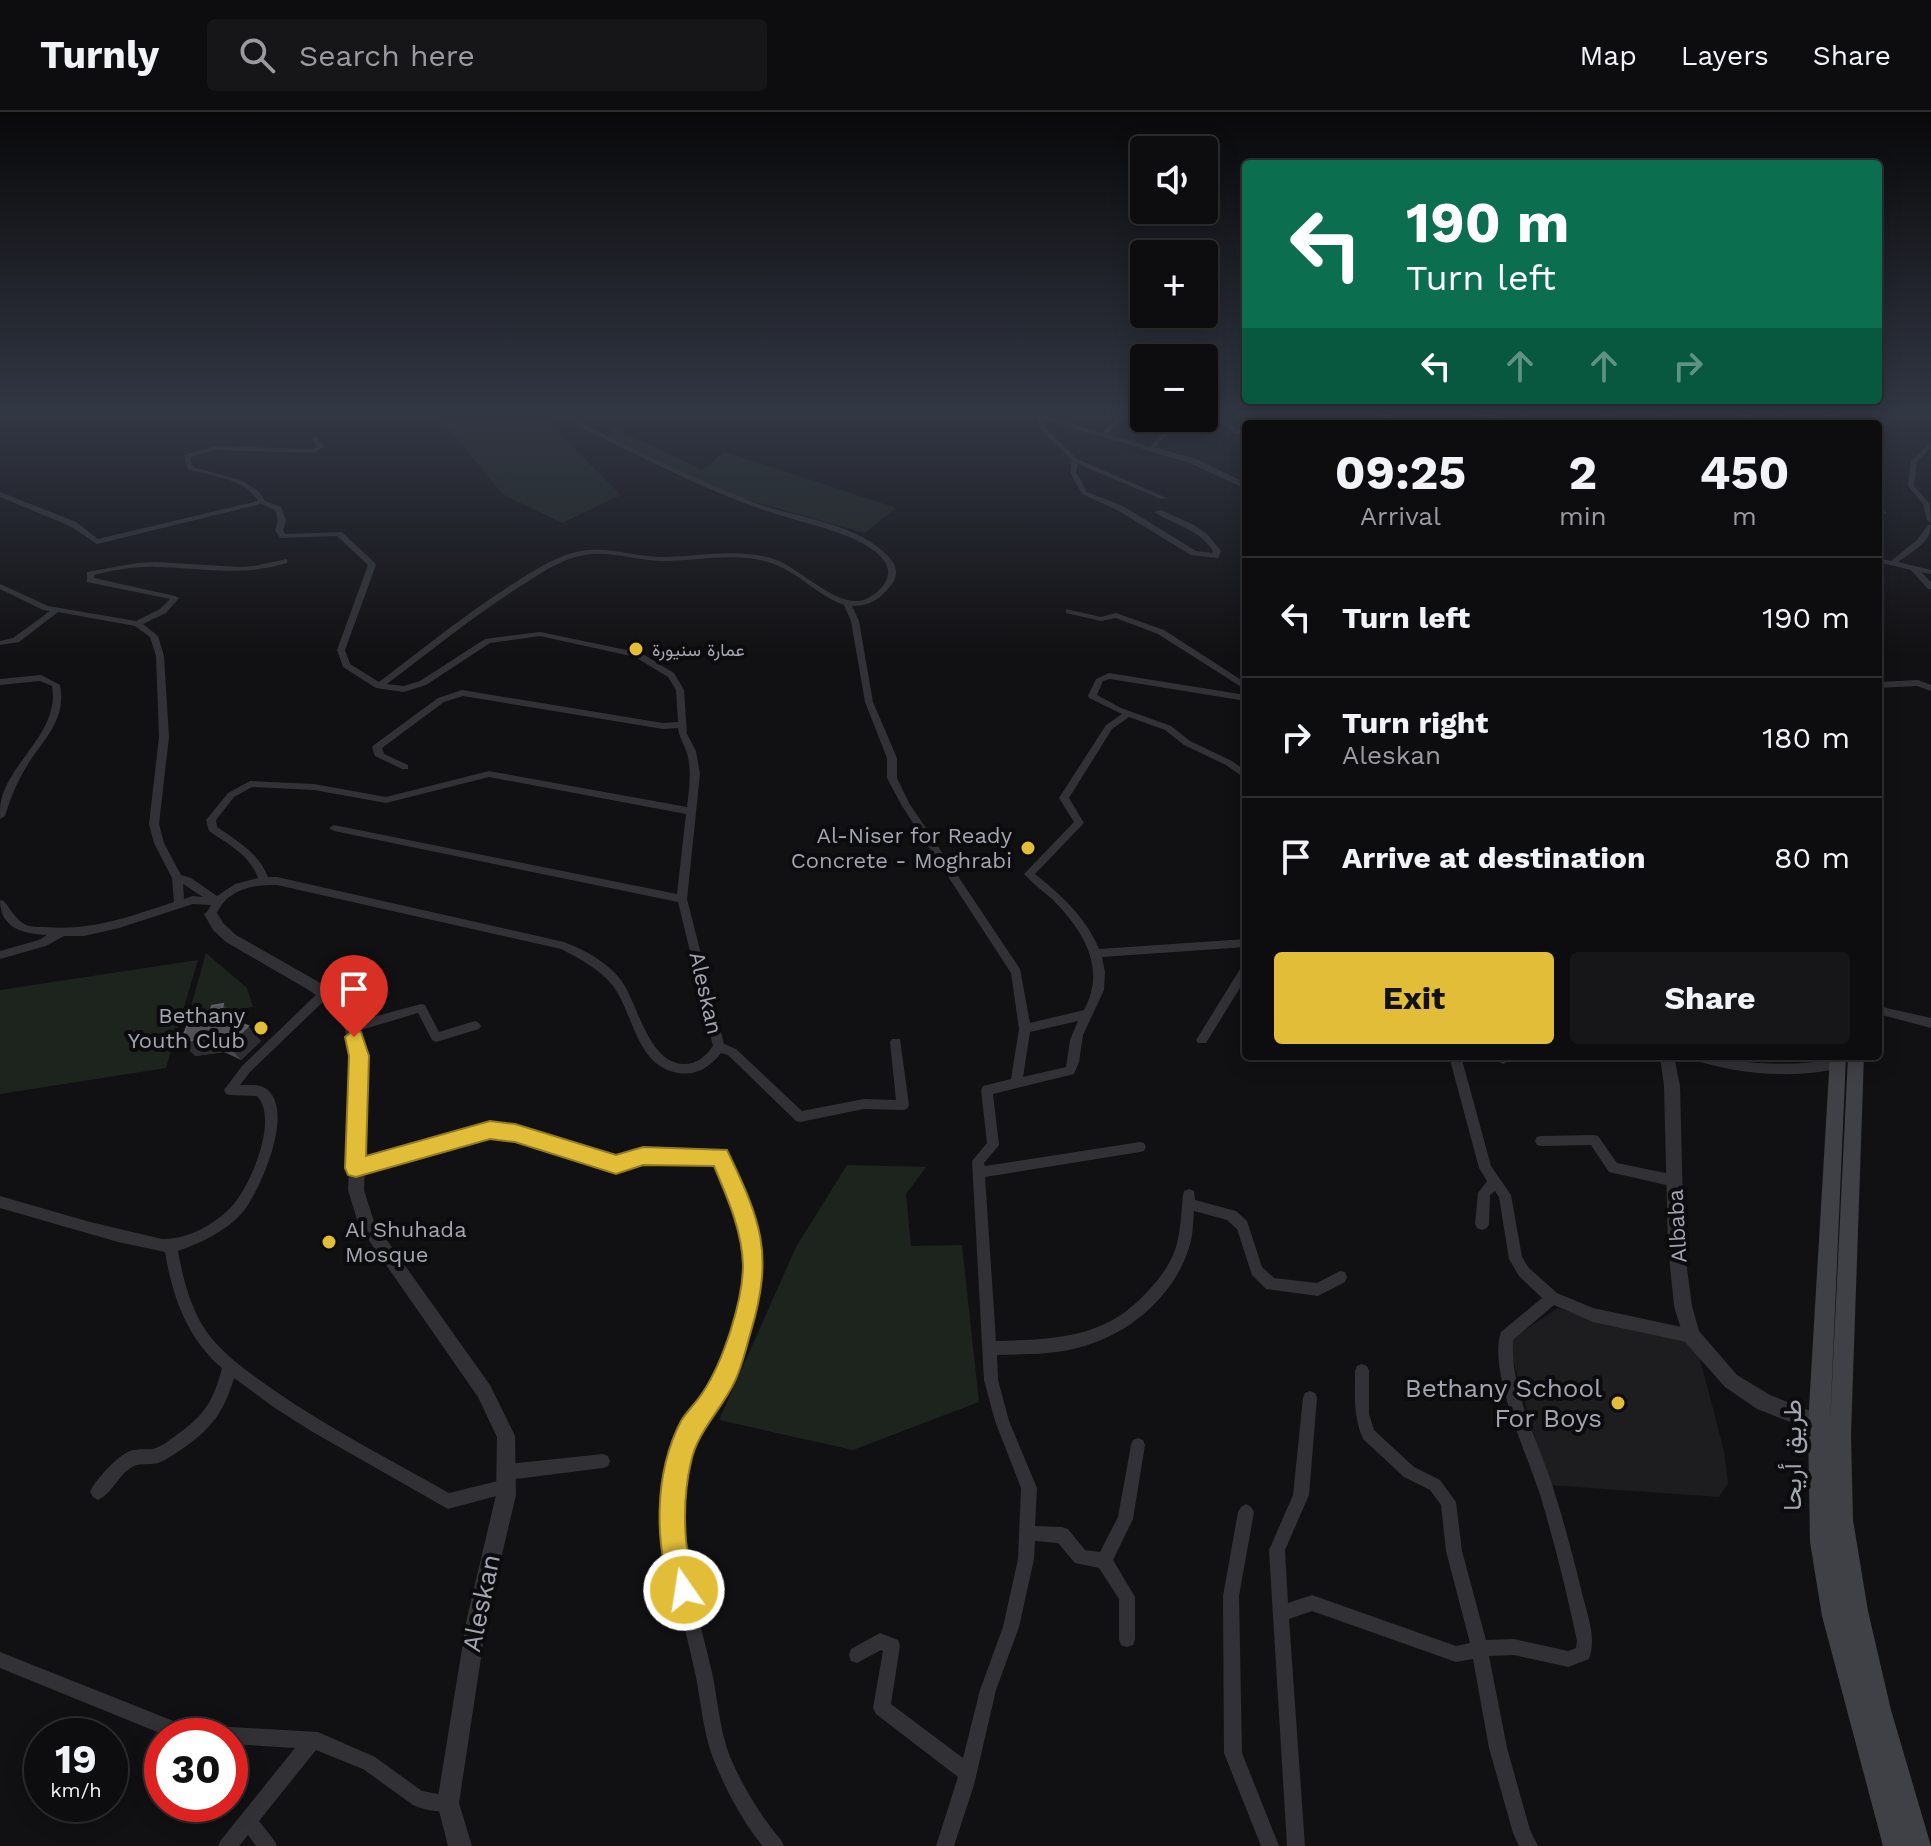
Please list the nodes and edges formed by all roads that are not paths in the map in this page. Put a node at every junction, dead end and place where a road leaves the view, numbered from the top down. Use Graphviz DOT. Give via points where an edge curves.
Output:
graph roads {
  1 [pos="5,496"];
  2 [pos="260,496"];
  3 [pos="732,496"];
  4 [pos="1091,496"];
  5 [pos="1158,496"];
  6 [pos="1919,496"];
  7 [pos="1163,498"];
  8 [pos="262,502"];
  9 [pos="1158,512"];
  10 [pos="1931,520"];
  11 [pos="1931,527"];
  12 [pos="284,561"];
  13 [pos="1882,561"];
  14 [pos="1891,564"];
  15 [pos="1914,569"];
  16 [pos="1931,572"];
  17 [pos="0,586"];
  18 [pos="1931,587"];
  19 [pos="848,605"];
  20 [pos="56,610"];
  21 [pos="1069,611"];
  22 [pos="137,624"];
  23 [pos="0,643"];
  24 [pos="0,682"];
  25 [pos="1242,684"];
  26 [pos="1882,685"];
  27 [pos="379,686"];
  28 [pos="1931,688"];
  29 [pos="1242,699"];
  30 [pos="1128,714"];
  31 [pos="681,725"];
  32 [pos="405,767"];
  33 [pos="1242,773"];
  34 [pos="690,811"];
  35 [pos="0,816"];
  36 [pos="334,828"];
  37 [pos="177,878"];
  38 [pos="264,881"];
  39 [pos="682,899"];
  40 [pos="0,904"];
  41 [pos="179,904"];
  42 [pos="214,908"];
  43 [pos="62,932"];
  44 [pos="1242,943"];
  45 [pos="1098,953"];
  46 [pos="0,955"];
  47 [pos="1242,975"];
  48 [pos="325,993"];
  49 [pos="1882,1011"];
  50 [pos="1088,1014"];
  51 [pos="1931,1023"];
  52 [pos="475,1026"];
  53 [pos="351,1028"];
  54 [pos="1025,1029"];
  55 [pos="1202,1040"];
  56 [pos="896,1042"];
  57 [pos="719,1047"];
  58 [pos="1456,1060"];
  59 [pos="1668,1060"];
  60 [pos="1712,1060"];
  61 [pos="1841,1060"];
  62 [pos="1844,1060"];
  63 [pos="1844,1060"];
  64 [pos="1017,1080"];
  65 [pos="1541,1141"];
  66 [pos="1140,1147"];
  67 [pos="356,1168"];
  68 [pos="980,1172"];
  69 [pos="1675,1181"];
  70 [pos="1493,1184"];
  71 [pos="0,1202"];
  72 [pos="1482,1224"];
  73 [pos="171,1247"];
  74 [pos="1340,1277"];
  75 [pos="1552,1298"];
  76 [pos="1691,1336"];
  77 [pos="989,1348"];
  78 [pos="230,1364"];
  79 [pos="1362,1371"];
  80 [pos="1310,1398"];
  81 [pos="1819,1424"];
  82 [pos="1840,1434"];
  83 [pos="1138,1445"];
  84 [pos="603,1461"];
  85 [pos="506,1479"];
  86 [pos="98,1492"];
  87 [pos="1246,1512"];
  88 [pos="1027,1533"];
  89 [pos="1104,1561"];
  90 [pos="1281,1614"];
  91 [pos="1127,1639"];
  92 [pos="1480,1650"];
  93 [pos="857,1655"];
  94 [pos="0,1660"];
  95 [pos="313,1740"];
  96 [pos="968,1773"];
  97 [pos="448,1803"];
  98 [pos="248,1821"];
  99 [pos="247,1822"];
  100 [pos="227,1846"];
  101 [pos="268,1846"];
  102 [pos="460,1846"];
  103 [pos="775,1846"];
  104 [pos="945,1846"];
  105 [pos="1270,1846"];
  106 [pos="1296,1846"];
  107 [pos="1529,1846"];
  108 [pos="1896,1846"];
  109 [pos="1918,1846"];
  1 -- 8 [label="street" via="73,524 97,542"];
  2 -- 8 [label="street"];
  3 -- 19 [label="street" via="839,531 884,556 892,567 891,582 866,604"];
  4 -- 9 [label="street" via="1194,553 1215,556 1213,543 1197,530"];
  5 -- 7 [label="street"];
  6 -- 10 [label="street"];
  8 -- 27 [label="street" via="278,509 283,536 339,534 372,565 341,650 346,665"];
  11 -- 14 [label="street"];
  12 -- 22 [label="street" via="217,571 145,564 90,574 90,580 102,585 175,598"];
  13 -- 14 [label="street"];
  14 -- 15 [label="street"];
  15 -- 16 [label="street"];
  15 -- 18 [label="street"];
  17 -- 20 [label="street"];
  19 -- 27 [label="street" via="766,559 651,559 615,551 576,554 543,567"];
  19 -- 54 [label="street" via="869,702 892,758 892,778 1016,972"];
  20 -- 22 [label="street"];
  20 -- 23 [label="street" via="16,640"];
  21 -- 25 [label="street" via="1101,619 1116,615 1161,632"];
  22 -- 37 [label="street" via="159,647 164,737 154,824"];
  24 -- 35 [label="street" via="41,678 56,685 58,706"];
  26 -- 28 [label="street" via="1918,683"];
  27 -- 31 [label="street, Aleskan" via="404,689 423,683 488,641 540,634 583,640 661,666 680,690"];
  29 -- 30 [label="street" via="1109,676 1100,679 1092,696"];
  30 -- 33 [label="street" via="1168,728"];
  30 -- 45 [label="street" via="1109,727 1064,798 1079,823 1029,874 1057,897"];
  31 -- 32 [label="street" via="462,693 441,700 377,747 380,756"];
  31 -- 34 [label="street, Aleskan" via="695,774"];
  34 -- 38 [label="street" via="489,774 386,800 314,787 250,784 231,795 211,820 212,829 241,847"];
  34 -- 39 [label="street, Aleskan"];
  36 -- 39 [label="street"];
  37 -- 41 [label="street"];
  37 -- 42 [label="street"];
  38 -- 42 [label="street" via="234,889"];
  38 -- 57 [label="street, Aleskan" via="564,946 593,960 617,984 648,1047 663,1062 675,1069 694,1069"];
  39 -- 57 [label="street, Aleskan"];
  40 -- 43 [label="street" via="27,930"];
  41 -- 42 [label="street" via="193,900"];
  41 -- 43 [label="street" via="119,924"];
  42 -- 48 [label="street, Aleskan" via="212,923"];
  43 -- 46 [label="street"];
  44 -- 45 [label="street"];
  45 -- 50 [label="street" via="1098,989"];
  47 -- 55 [label="street"];
  48 -- 53 [label="street, Aleskan" via="343,1010"];
  48 -- 73 [label="street" via="230,1090 260,1091 270,1100 274,1122 260,1167 237,1209"];
  49 -- 51 [label="street"];
  50 -- 54 [label="street"];
  50 -- 64 [label="street" via="1070,1071"];
  52 -- 53 [label="street" via="436,1037 421,1008"];
  53 -- 67 [label="street, Aleskan" via="359,1056"];
  54 -- 64 [label="street"];
  56 -- 57 [label="street" via="903,1105 864,1104 800,1117 732,1052"];
  58 -- 70 [label="street"];
  59 -- 69 [label="street, Albaba"];
  60 -- 61 [label="street" via="1817,1068"];
  62 -- 81 [label="main road, طريق أريحا"];
  63 -- 82 [label="main road, طريق أريحا"];
  64 -- 68 [label="street" via="987,1090 993,1145 978,1161"];
  65 -- 69 [label="street" via="1594,1140 1613,1168"];
  66 -- 68 [label="street"];
  67 -- 85 [label="street, Aleskan" via="356,1194 367,1226 484,1391 506,1436"];
  67 -- 103 [label="street" via="490,1130 616,1165 643,1156 720,1157 743,1209 754,1262 753,1287 727,1373 690,1428 678,1460 673,1542 721,1756 756,1826"];
  68 -- 77 [label="street"];
  69 -- 76 [label="street, Albaba" via="1676,1246"];
  70 -- 72 [label="street" via="1484,1193"];
  70 -- 75 [label="street" via="1505,1195 1516,1259"];
  71 -- 73 [label="street"];
  73 -- 78 [label="street" via="179,1296 205,1341"];
  74 -- 77 [label="street" via="1318,1290 1271,1284 1257,1271 1242,1225 1231,1215 1188,1199 1178,1260 1120,1327 1075,1342"];
  75 -- 76 [label="street" via="1593,1315"];
  75 -- 92 [label="street" via="1506,1337 1505,1352 1567,1563 1585,1641 1583,1653 1568,1659 1514,1647"];
  76 -- 81 [label="street, Albaba" via="1731,1381 1764,1402"];
  77 -- 88 [label="street" via="1002,1421 1029,1488"];
  78 -- 85 [label="street" via="305,1416 448,1501"];
  78 -- 86 [label="street" via="206,1424 164,1453 134,1457"];
  79 -- 92 [label="street" via="1362,1414 1368,1434 1409,1472 1445,1493"];
  80 -- 90 [label="street" via="1301,1495 1277,1550"];
  81 -- 82 [label="street, Albaba"];
  81 -- 108 [label="main road, طريق أريحا" via="1821,1542 1834,1616"];
  82 -- 109 [label="main road, طريق أريحا" via="1842,1520 1856,1611"];
  83 -- 89 [label="street" via="1125,1519"];
  84 -- 85 [label="street"];
  85 -- 97 [label="street, Aleskan" via="461,1702"];
  87 -- 105 [label="street" via="1231,1596 1233,1753"];
  88 -- 89 [label="street" via="1062,1535 1081,1557"];
  88 -- 96 [label="street" via="1011,1627 988,1690"];
  89 -- 91 [label="street" via="1127,1597"];
  90 -- 92 [label="street" via="1312,1603 1456,1654"];
  90 -- 106 [label="street"];
  92 -- 107 [label="street" via="1498,1748"];
  93 -- 96 [label="street" via="880,1641 892,1646 882,1708"];
  94 -- 95 [label="street" via="181,1733"];
  95 -- 97 [label="street" via="369,1763 419,1799"];
  95 -- 98 [label="street"];
  96 -- 104 [label="street"];
  97 -- 102 [label="street, Aleskan"];
  98 -- 101 [label="street"];
  99 -- 100 [label="street"];
}
